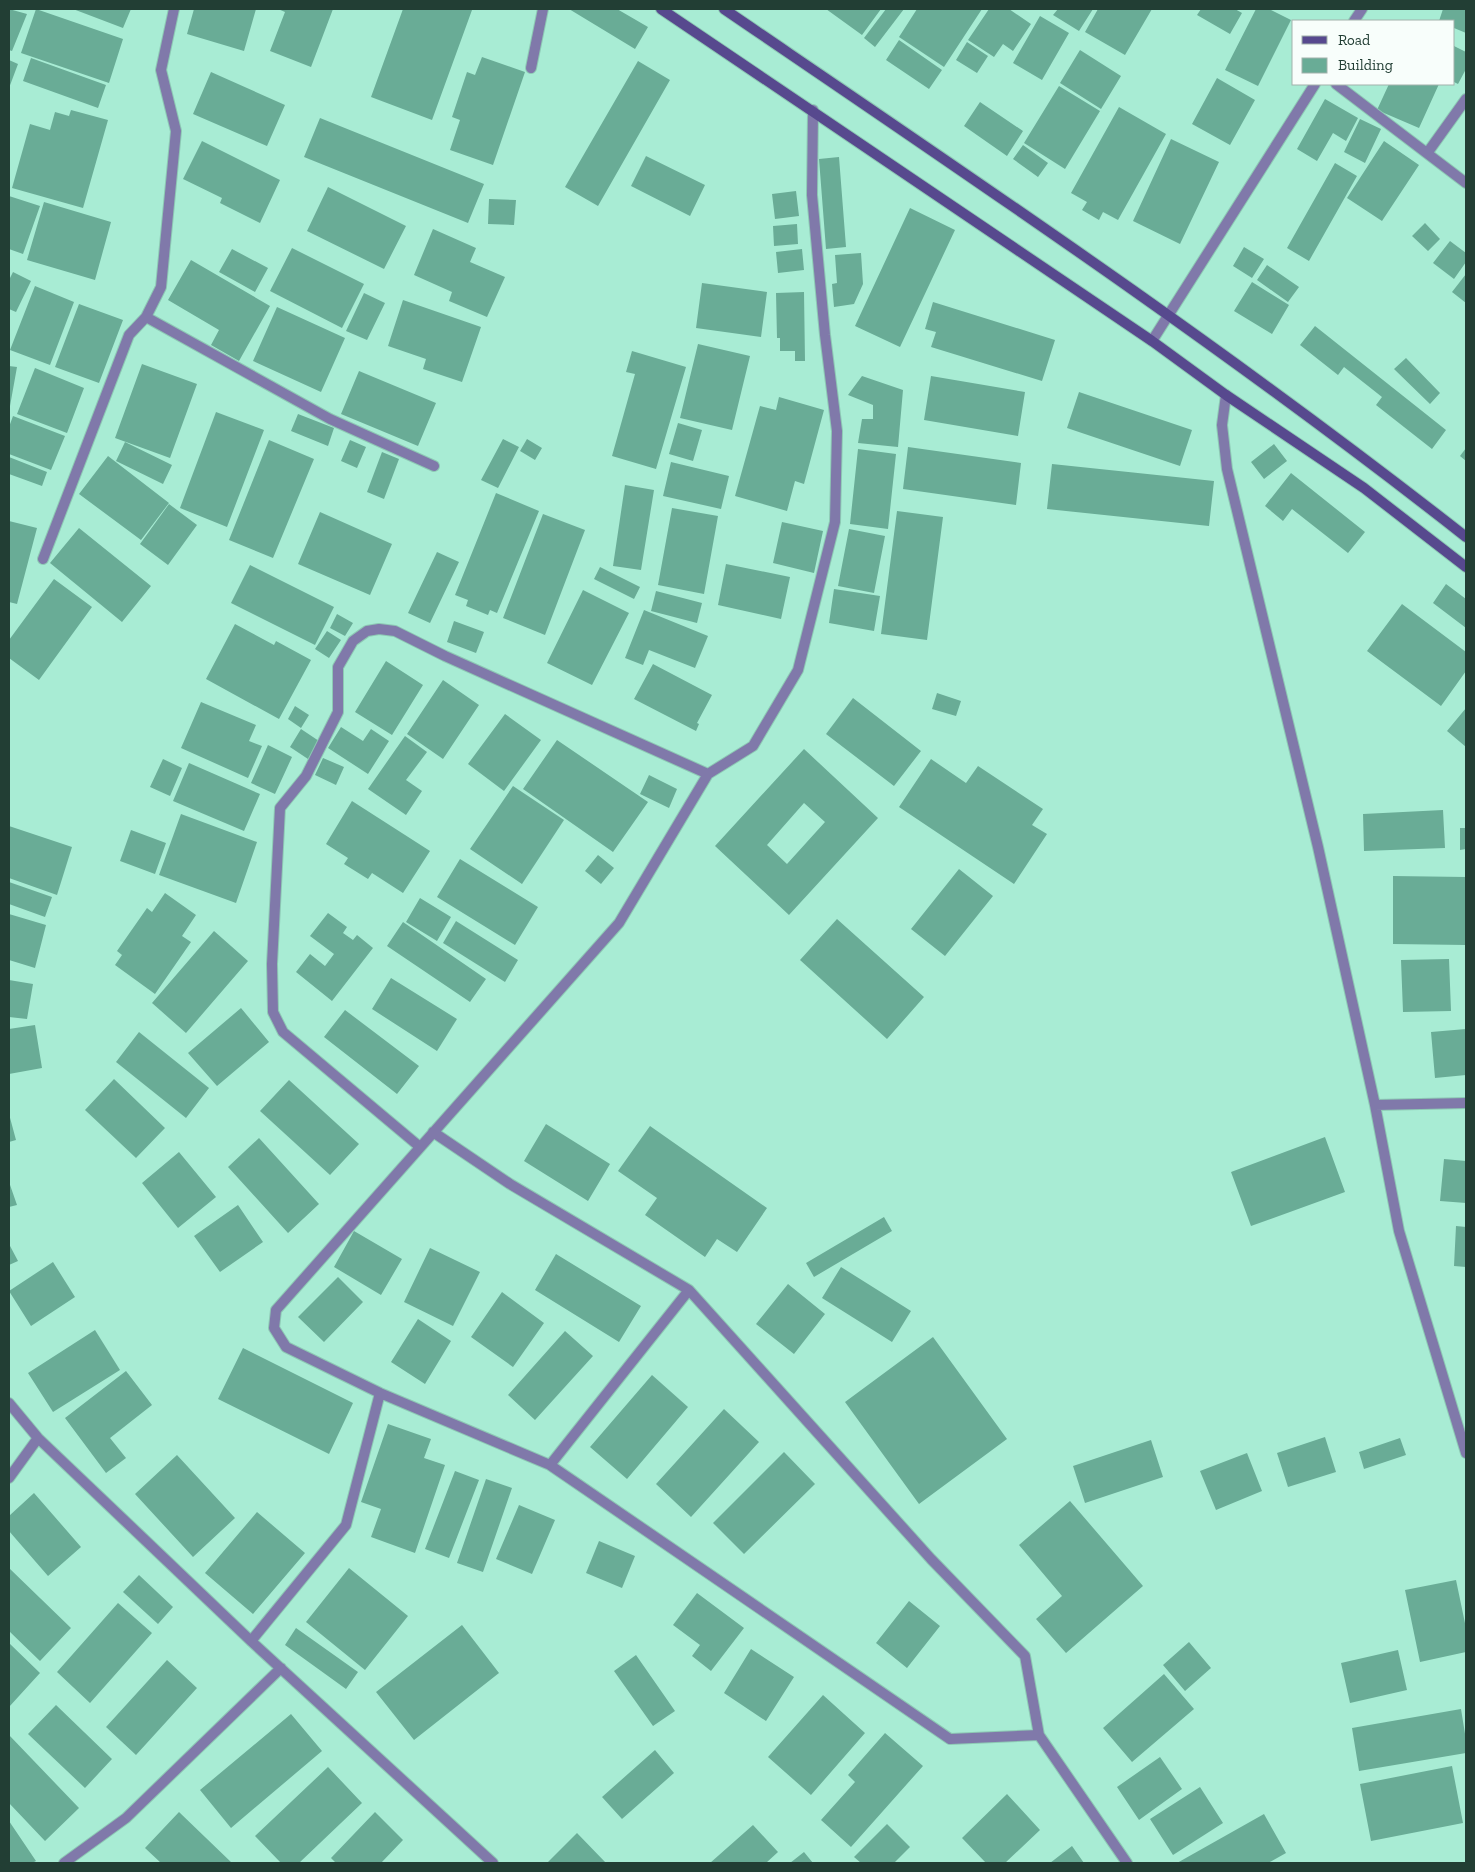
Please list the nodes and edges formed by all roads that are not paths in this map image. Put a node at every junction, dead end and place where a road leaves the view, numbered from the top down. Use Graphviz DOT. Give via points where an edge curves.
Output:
graph roads {
  1 [pos="174,9"];
  2 [pos="543,9"];
  3 [pos="660,9"];
  4 [pos="724,9"];
  5 [pos="1362,9"];
  6 [pos="1355,20"];
  7 [pos="532,68"];
  8 [pos="1314,85"];
  9 [pos="1337,85"];
  10 [pos="1466,99"];
  11 [pos="813,110"];
  12 [pos="1428,152"];
  13 [pos="1466,183"];
  14 [pos="1169,316"];
  15 [pos="146,317"];
  16 [pos="1152,341"];
  17 [pos="1226,395"];
  18 [pos="434,466"];
  19 [pos="1466,537"];
  20 [pos="43,559"];
  21 [pos="1466,567"];
  22 [pos="708,774"];
  23 [pos="1466,1102"];
  24 [pos="1375,1105"];
  25 [pos="433,1132"];
  26 [pos="420,1147"];
  27 [pos="689,1290"];
  28 [pos="380,1393"];
  29 [pos="9,1403"];
  30 [pos="38,1438"];
  31 [pos="1466,1453"];
  32 [pos="550,1465"];
  33 [pos="9,1478"];
  34 [pos="251,1641"];
  35 [pos="280,1668"];
  36 [pos="1039,1735"];
  37 [pos="64,1863"];
  38 [pos="493,1863"];
  39 [pos="1127,1863"];
  1 -- 15 [label="street" via="161,70 176,131 172,178 161,287"];
  2 -- 7 [label="street"];
  3 -- 11 [label="main road"];
  4 -- 14 [label="main road"];
  5 -- 6 [label="street"];
  8 -- 14 [label="street"];
  9 -- 12 [label="street"];
  10 -- 12 [label="street"];
  11 -- 16 [label="main road"];
  11 -- 22 [label="street" via="812,195 824,335 837,431 835,522 798,670 752,746"];
  12 -- 13 [label="street"];
  14 -- 16 [label="street"];
  14 -- 19 [label="main road" via="1372,463"];
  15 -- 18 [label="street" via="330,419"];
  15 -- 20 [label="street" via="129,335"];
  16 -- 17 [label="main road"];
  17 -- 21 [label="main road" via="1364,488"];
  17 -- 24 [label="street" via="1222,424 1227,469 1318,847"];
  22 -- 25 [label="street" via="619,923"];
  22 -- 26 [label="street" via="395,631 367,631 353,642 338,667 338,712 306,776 280,808 272,964 273,1012 283,1032"];
  23 -- 24 [label="street"];
  24 -- 31 [label="street" via="1399,1231"];
  25 -- 26 [label="street"];
  25 -- 27 [label="street" via="510,1184"];
  26 -- 28 [label="street" via="276,1310 274,1328 286,1347"];
  27 -- 32 [label="street"];
  27 -- 36 [label="street" via="931,1559 1025,1656"];
  28 -- 32 [label="street"];
  28 -- 34 [label="street" via="346,1525"];
  29 -- 30 [label="street"];
  30 -- 33 [label="street"];
  30 -- 34 [label="street"];
  32 -- 36 [label="street" via="950,1739"];
  34 -- 35 [label="street"];
  35 -- 37 [label="street" via="126,1818"];
  35 -- 38 [label="street"];
  36 -- 39 [label="street"];
}
